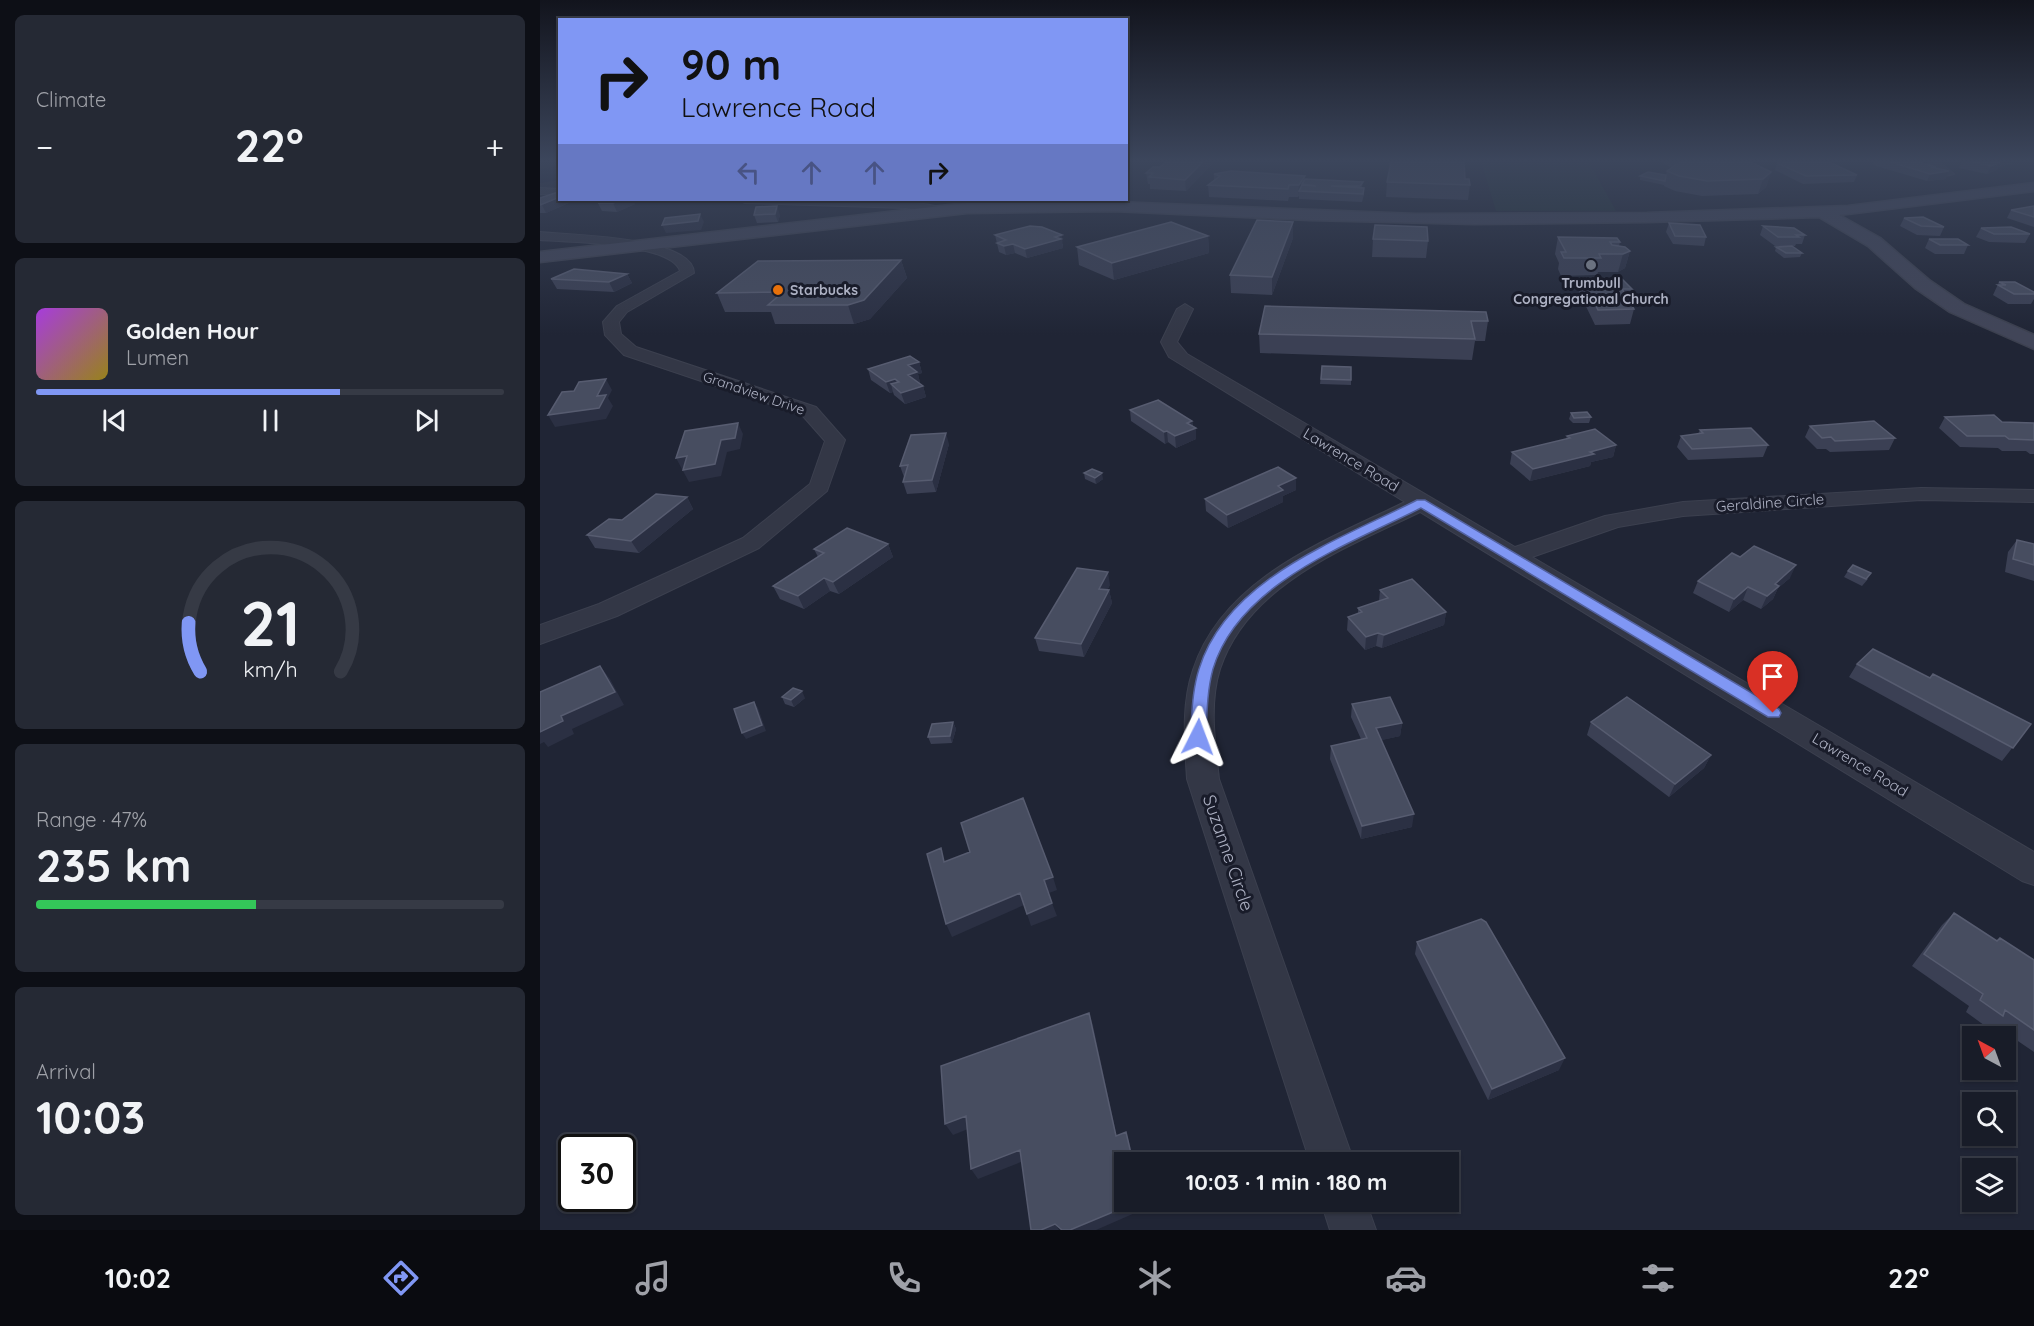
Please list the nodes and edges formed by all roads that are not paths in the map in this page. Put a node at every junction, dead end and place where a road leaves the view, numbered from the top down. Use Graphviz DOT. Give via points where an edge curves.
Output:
graph roads {
  1 [pos="835,219"];
  2 [pos="1835,219"];
  3 [pos="540,236"];
  4 [pos="637,245"];
  5 [pos="540,257"];
  6 [pos="1185,309"];
  7 [pos="2034,343"];
  8 [pos="2034,496"];
  9 [pos="1421,503"];
  10 [pos="1513,556"];
  11 [pos="540,635"];
  12 [pos="2034,870"];
  13 [pos="1329,1152"];
  14 [pos="1347,1212"];
  15 [pos="1353,1230"];
  1 -- 4 [label="main road"];
  2 -- 7 [label="main road" via="1874,242 1957,308"];
  3 -- 4 [label="street"];
  4 -- 5 [label="main road"];
  4 -- 11 [label="street, Grandview Drive" via="667,251 687,267 687,273 622,309 610,322 613,335 630,351 808,411 835,440 820,487 751,543 608,610"];
  6 -- 9 [label="street, Lawrence Road" via="1170,337 1175,353"];
  8 -- 10 [label="street, Geraldine Circle" via="1922,494 1683,509 1613,521"];
  9 -- 10 [label="street, Lawrence Road"];
  9 -- 13 [label="street, Suzanne Circle" via="1322,552 1262,589 1225,628 1206,667 1201,691 1198,751 1203,779"];
  10 -- 12 [label="street, Lawrence Road"];
  14 -- 15 [label="street"];
}
